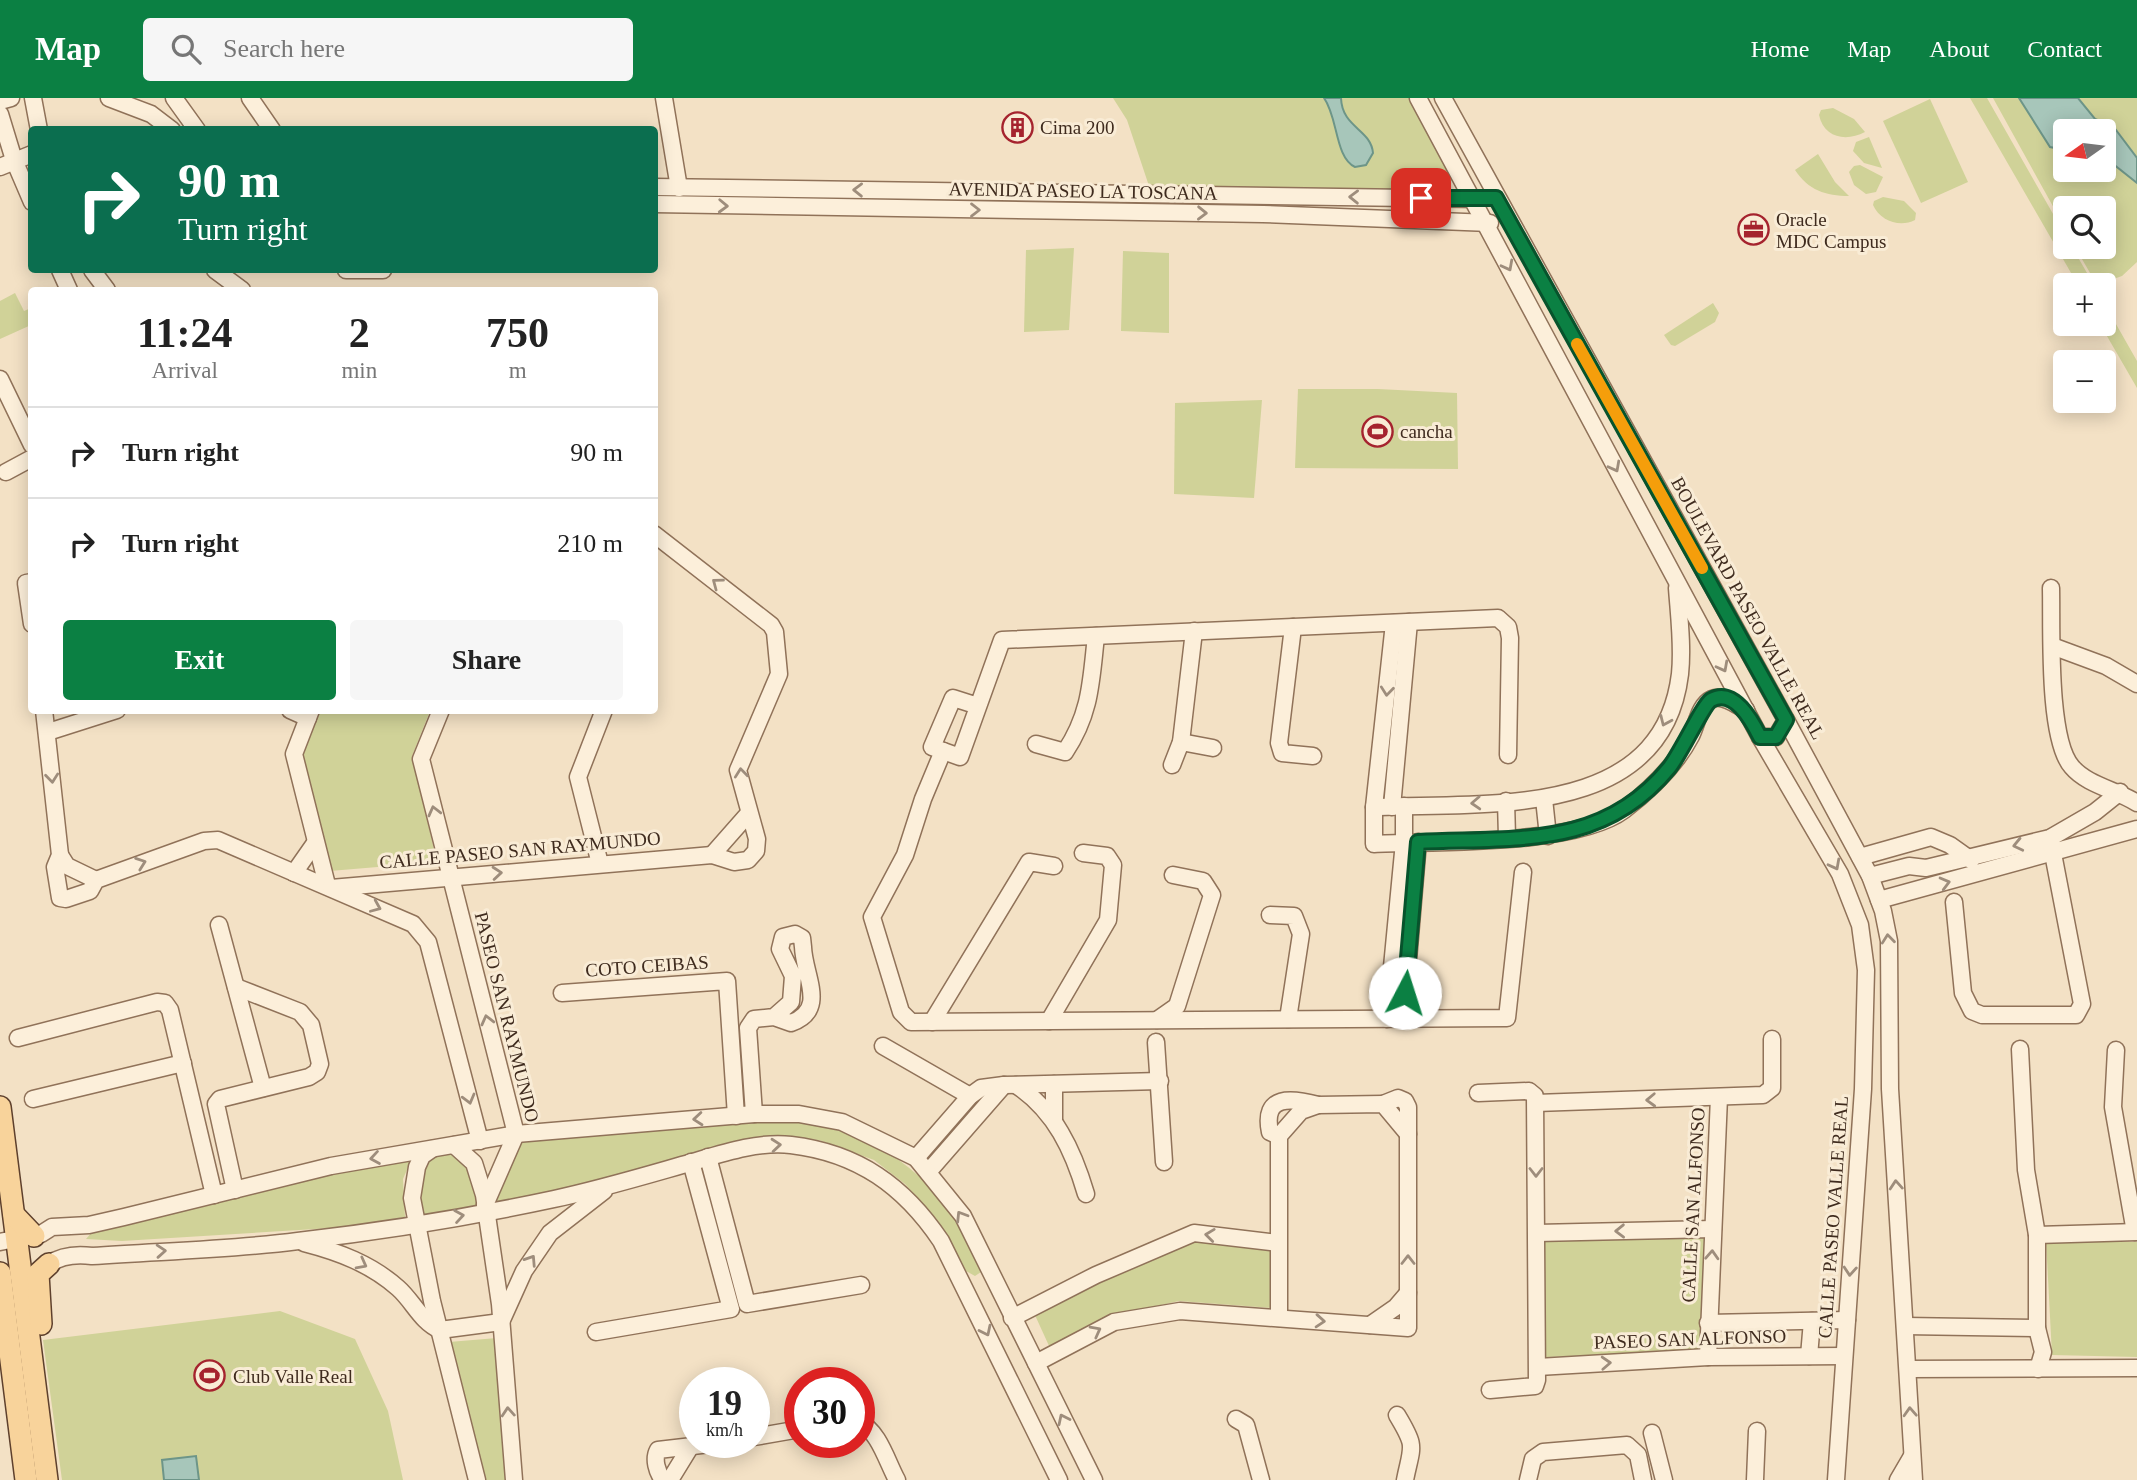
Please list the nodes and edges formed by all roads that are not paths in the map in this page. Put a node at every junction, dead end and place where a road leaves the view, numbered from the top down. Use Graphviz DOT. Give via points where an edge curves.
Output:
graph roads {
  1 [pos="11,98"];
  2 [pos="33,98"];
  3 [pos="174,98"];
  4 [pos="250,98"];
  5 [pos="264,98"];
  6 [pos="664,98"];
  7 [pos="1418,98"];
  8 [pos="1443,98"];
  9 [pos="122,100"];
  10 [pos="0,101"];
  11 [pos="0,114"];
  12 [pos="38,126"];
  13 [pos="167,126"];
  14 [pos="194,126"];
  15 [pos="270,126"];
  16 [pos="271,126"];
  17 [pos="28,156"];
  18 [pos="7,164"];
  19 [pos="658,187"];
  20 [pos="679,188"];
  21 [pos="1024,190"];
  22 [pos="906,191"];
  23 [pos="941,191"];
  24 [pos="1062,191"];
  25 [pos="1263,195"];
  26 [pos="28,196"];
  27 [pos="1496,198"];
  28 [pos="1472,199"];
  29 [pos="658,204"];
  30 [pos="904,210"];
  31 [pos="939,210"];
  32 [pos="1023,210"];
  33 [pos="1059,211"];
  34 [pos="1263,214"];
  35 [pos="1484,223"];
  36 [pos="1510,223"];
  37 [pos="219,273"];
  38 [pos="238,287"];
  39 [pos="0,379"];
  40 [pos="28,437"];
  41 [pos="28,460"];
  42 [pos="6,472"];
  43 [pos="658,537"];
  44 [pos="1677,582"];
  45 [pos="2051,588"];
  46 [pos="1402,623"];
  47 [pos="1293,627"];
  48 [pos="1194,631"];
  49 [pos="1096,636"];
  50 [pos="2052,646"];
  51 [pos="2137,684"];
  52 [pos="978,706"];
  53 [pos="1746,710"];
  54 [pos="45,714"];
  55 [pos="104,714"];
  56 [pos="309,714"];
  57 [pos="439,714"];
  58 [pos="602,714"];
  59 [pos="1786,720"];
  60 [pos="48,732"];
  61 [pos="1760,737"];
  62 [pos="1181,743"];
  63 [pos="1036,744"];
  64 [pos="1213,748"];
  65 [pos="943,751"];
  66 [pos="1508,755"];
  67 [pos="1313,756"];
  68 [pos="1172,765"];
  69 [pos="2084,778"];
  70 [pos="2120,792"];
  71 [pos="1544,799"];
  72 [pos="1506,801"];
  73 [pos="2137,803"];
  74 [pos="1398,806"];
  75 [pos="1374,807"];
  76 [pos="2095,812"];
  77 [pos="749,813"];
  78 [pos="2134,826"];
  79 [pos="1548,836"];
  80 [pos="1507,837"];
  81 [pos="315,842"];
  82 [pos="1411,842"];
  83 [pos="2051,846"];
  84 [pos="1083,853"];
  85 [pos="61,855"];
  86 [pos="712,855"];
  87 [pos="1860,856"];
  88 [pos="1968,857"];
  89 [pos="600,864"];
  90 [pos="1054,866"];
  91 [pos="1523,872"];
  92 [pos="1984,872"];
  93 [pos="294,873"];
  94 [pos="1173,875"];
  95 [pos="1870,876"];
  96 [pos="451,877"];
  97 [pos="96,880"];
  98 [pos="329,886"];
  99 [pos="1879,900"];
  100 [pos="1954,902"];
  101 [pos="1270,915"];
  102 [pos="219,925"];
  103 [pos="1866,970"];
  104 [pos="1890,970"];
  105 [pos="236,987"];
  106 [pos="562,993"];
  107 [pos="1177,1006"];
  108 [pos="774,1017"];
  109 [pos="1395,1019"];
  110 [pos="1157,1020"];
  111 [pos="1288,1020"];
  112 [pos="1049,1021"];
  113 [pos="1219,1021"];
  114 [pos="932,1022"];
  115 [pos="1864,1025"];
  116 [pos="1890,1025"];
  117 [pos="18,1038"];
  118 [pos="1772,1040"];
  119 [pos="1156,1042"];
  120 [pos="883,1046"];
  121 [pos="2020,1049"];
  122 [pos="2116,1050"];
  123 [pos="183,1063"];
  124 [pos="1160,1081"];
  125 [pos="1054,1084"];
  126 [pos="1010,1085"];
  127 [pos="263,1088"];
  128 [pos="1863,1089"];
  129 [pos="1890,1089"];
  130 [pos="1478,1093"];
  131 [pos="970,1096"];
  132 [pos="1719,1097"];
  133 [pos="33,1099"];
  134 [pos="1535,1103"];
  135 [pos="1318,1105"];
  136 [pos="0,1107"];
  137 [pos="754,1114"];
  138 [pos="736,1116"];
  139 [pos="1054,1120"];
  140 [pos="516,1134"];
  141 [pos="1279,1136"];
  142 [pos="480,1141"];
  143 [pos="454,1145"];
  144 [pos="432,1149"];
  145 [pos="708,1157"];
  146 [pos="916,1158"];
  147 [pos="691,1162"];
  148 [pos="1164,1162"];
  149 [pos="929,1171"];
  150 [pos="618,1182"];
  151 [pos="235,1190"];
  152 [pos="1086,1194"];
  153 [pos="214,1195"];
  154 [pos="486,1208"];
  155 [pos="416,1223"];
  156 [pos="84,1226"];
  157 [pos="1713,1229"];
  158 [pos="2136,1232"];
  159 [pos="1537,1233"];
  160 [pos="2037,1235"];
  161 [pos="23,1238"];
  162 [pos="297,1241"];
  163 [pos="1278,1243"];
  164 [pos="89,1257"];
  165 [pos="49,1264"];
  166 [pos="7,1271"];
  167 [pos="991,1273"];
  168 [pos="861,1285"];
  169 [pos="965,1289"];
  170 [pos="1408,1293"];
  171 [pos="1012,1318"];
  172 [pos="1279,1318"];
  173 [pos="1847,1320"];
  174 [pos="501,1321"];
  175 [pos="1812,1321"];
  176 [pos="1708,1323"];
  177 [pos="1370,1325"];
  178 [pos="1905,1326"];
  179 [pos="2037,1328"];
  180 [pos="440,1330"];
  181 [pos="596,1332"];
  182 [pos="1809,1356"];
  183 [pos="1844,1356"];
  184 [pos="1708,1357"];
  185 [pos="1035,1363"];
  186 [pos="1538,1367"];
  187 [pos="1908,1368"];
  188 [pos="2137,1368"];
  189 [pos="2038,1369"];
  190 [pos="1490,1390"];
  191 [pos="18,1411"];
  192 [pos="1397,1415"];
  193 [pos="1236,1419"];
  194 [pos="1757,1431"];
  195 [pos="1652,1433"];
  196 [pos="875,1437"];
  197 [pos="679,1446"];
  198 [pos="1912,1456"];
  199 [pos="683,1458"];
  200 [pos="44,1460"];
  201 [pos="1836,1473"];
  202 [pos="26,1480"];
  203 [pos="477,1480"];
  204 [pos="514,1480"];
  205 [pos="663,1480"];
  206 [pos="670,1480"];
  207 [pos="897,1480"];
  208 [pos="1059,1480"];
  209 [pos="1094,1480"];
  210 [pos="1261,1480"];
  211 [pos="1405,1480"];
  212 [pos="1528,1480"];
  213 [pos="1643,1480"];
  214 [pos="1664,1480"];
  215 [pos="1755,1480"];
  216 [pos="1848,1480"];
  217 [pos="1898,1480"];
  218 [pos="1914,1480"];
  1 -- 10 [label="street"];
  2 -- 12 [label="street"];
  3 -- 14 [label="street"];
  4 -- 15 [label="street"];
  5 -- 16 [label="street"];
  6 -- 20 [label="street"];
  7 -- 28 [label="street"];
  8 -- 27 [label="street"];
  9 -- 13 [label="street"];
  11 -- 18 [label="street"];
  17 -- 18 [label="street"];
  18 -- 26 [label="street"];
  19 -- 20 [label="street, AVENIDA PASEO LA TOSCANA"];
  22 -- 20 [label="street, AVENIDA PASEO LA TOSCANA, one-way"];
  21 -- 23 [label="street, AVENIDA PASEO LA TOSCANA"];
  21 -- 24 [label="street, AVENIDA PASEO LA TOSCANA"];
  21 -- 32 [label="street"];
  22 -- 23 [label="street, AVENIDA PASEO LA TOSCANA"];
  22 -- 30 [label="street"];
  23 -- 31 [label="street"];
  24 -- 25 [label="street, AVENIDA PASEO LA TOSCANA"];
  24 -- 33 [label="street"];
  28 -- 25 [label="street, AVENIDA PASEO LA TOSCANA, one-way"];
  25 -- 34 [label="street" via="1259,204"];
  27 -- 28 [label="street, AVENIDA PASEO LA TOSCANA"];
  27 -- 36 [label="street"];
  28 -- 35 [label="street"];
  29 -- 30 [label="street, AVENIDA PASEO LA TOSCANA, one-way"];
  30 -- 31 [label="street, AVENIDA PASEO LA TOSCANA"];
  31 -- 32 [label="street, AVENIDA PASEO LA TOSCANA, one-way"];
  32 -- 33 [label="street, AVENIDA PASEO LA TOSCANA"];
  33 -- 34 [label="street, AVENIDA PASEO LA TOSCANA, one-way"];
  34 -- 35 [label="street, AVENIDA PASEO LA TOSCANA"];
  35 -- 36 [label="street, AVENIDA PASEO LA TOSCANA"];
  35 -- 44 [label="street, one-way"];
  36 -- 59 [label="street, BOULEVARD PASEO VALLE REAL"];
  37 -- 38 [label="street"];
  39 -- 40 [label="street"];
  41 -- 42 [label="street"];
  77 -- 43 [label="street, CALLE PASEO SAN RAYMUNDO, one-way" via="739,765 779,674 775,632"];
  44 -- 53 [label="street, one-way"];
  44 -- 71 [label="street, one-way" via="1680,674 1665,725 1650,749 1603,783"];
  45 -- 50 [label="street"];
  46 -- 47 [label="street"];
  46 -- 66 [label="street" via="1504,621 1510,638"];
  46 -- 74 [label="street"];
  46 -- 75 [label="street, one-way"];
  47 -- 48 [label="street"];
  47 -- 67 [label="street" via="1279,743 1282,752"];
  48 -- 49 [label="street"];
  48 -- 62 [label="street"];
  49 -- 52 [label="street" via="1002,640"];
  49 -- 63 [label="street" via="1088,707 1080,730 1065,752"];
  50 -- 51 [label="street" via="2106,666"];
  50 -- 69 [label="street" via="2062,749 2070,766"];
  52 -- 65 [label="street" via="960,757"];
  52 -- 65 [label="street" via="954,698 932,747"];
  53 -- 61 [label="street"];
  53 -- 79 [label="street" via="1725,698 1712,699 1669,768 1631,804 1604,821"];
  54 -- 60 [label="street, CALLE PASEO SAN RAYMUNDO"];
  55 -- 60 [label="street"];
  56 -- 81 [label="street" via="294,754"];
  96 -- 57 [label="street, PASEO SAN RAYMUNDO, one-way" via="421,760"];
  58 -- 89 [label="street" via="578,777"];
  59 -- 61 [label="street" via="1776,737"];
  59 -- 87 [label="street, BOULEVARD PASEO VALLE REAL"];
  60 -- 85 [label="street, CALLE PASEO SAN RAYMUNDO, one-way"];
  61 -- 103 [label="street, one-way" via="1840,874 1860,925"];
  62 -- 64 [label="street"];
  62 -- 68 [label="street"];
  65 -- 114 [label="street" via="905,855 872,918 901,1012 911,1022"];
  69 -- 70 [label="street"];
  69 -- 76 [label="street"];
  70 -- 73 [label="street"];
  70 -- 76 [label="street"];
  71 -- 72 [label="street"];
  71 -- 79 [label="street"];
  72 -- 74 [label="street, one-way"];
  72 -- 80 [label="street"];
  74 -- 75 [label="street"];
  74 -- 82 [label="street"];
  75 -- 82 [label="street" via="1374,844"];
  76 -- 83 [label="street"];
  77 -- 86 [label="street"];
  77 -- 86 [label="street, CALLE PASEO SAN RAYMUNDO" via="756,851 748,860 734,862"];
  78 -- 83 [label="street"];
  79 -- 80 [label="street"];
  80 -- 82 [label="street"];
  81 -- 93 [label="street"];
  81 -- 98 [label="street"];
  82 -- 109 [label="street"];
  83 -- 88 [label="street, one-way"];
  83 -- 92 [label="street"];
  83 -- 100 [label="street" via="2082,1004 2076,1015 1982,1015 1972,1011 1963,993"];
  84 -- 112 [label="street" via="1107,856 1113,865 1108,920"];
  85 -- 97 [label="street" via="67,866"];
  85 -- 97 [label="street, CALLE PASEO SAN RAYMUNDO" via="55,867 60,898 90,891"];
  86 -- 89 [label="street, CALLE PASEO SAN RAYMUNDO"];
  87 -- 88 [label="street" via="1931,837"];
  87 -- 95 [label="street, BOULEVARD PASEO VALLE REAL"];
  88 -- 92 [label="street"];
  88 -- 95 [label="street"];
  96 -- 89 [label="street, CALLE PASEO SAN RAYMUNDO, one-way"];
  90 -- 114 [label="street" via="1028,862"];
  91 -- 109 [label="street" via="1507,1018"];
  99 -- 92 [label="street, one-way"];
  97 -- 93 [label="street, CALLE PASEO SAN RAYMUNDO, one-way" via="211,840"];
  93 -- 98 [label="street, CALLE PASEO SAN RAYMUNDO"];
  94 -- 107 [label="street" via="1203,881 1212,895"];
  95 -- 99 [label="street, BOULEVARD PASEO VALLE REAL"];
  96 -- 98 [label="street, CALLE PASEO SAN RAYMUNDO"];
  140 -- 96 [label="street, PASEO SAN RAYMUNDO, one-way"];
  98 -- 142 [label="street, CALLE PASEO SAN RAYMUNDO, one-way" via="405,919 425,935"];
  104 -- 99 [label="street, BOULEVARD PASEO VALLE REAL, one-way" via="1889,941"];
  101 -- 111 [label="street" via="1294,916 1301,934"];
  102 -- 105 [label="street"];
  103 -- 104 [label="street"];
  103 -- 115 [label="street, CALLE PASEO VALLE REAL"];
  104 -- 116 [label="street, BOULEVARD PASEO VALLE REAL"];
  105 -- 127 [label="street"];
  105 -- 127 [label="street" via="300,1012 311,1025 320,1063 317,1072"];
  106 -- 138 [label="street, COTO CEIBAS" via="727,981"];
  107 -- 110 [label="street"];
  107 -- 113 [label="street"];
  108 -- 108 [label="street" via="791,1023 812,1008 802,939 795,934 783,937 780,949 793,976 793,996 788,1007"];
  108 -- 137 [label="street" via="754,1019 748,1028"];
  109 -- 111 [label="street"];
  110 -- 112 [label="street"];
  110 -- 113 [label="street"];
  111 -- 113 [label="street"];
  112 -- 114 [label="street"];
  115 -- 116 [label="street"];
  115 -- 128 [label="street, CALLE PASEO VALLE REAL"];
  116 -- 129 [label="street"];
  117 -- 123 [label="street" via="165,1003"];
  118 -- 132 [label="street, CALLE SAN ALFONSO" via="1771,1091"];
  119 -- 124 [label="street"];
  120 -- 131 [label="street"];
  121 -- 160 [label="street" via="2026,1170"];
  122 -- 158 [label="street" via="2113,1107"];
  123 -- 133 [label="street"];
  123 -- 153 [label="street"];
  124 -- 125 [label="street"];
  124 -- 148 [label="street"];
  125 -- 126 [label="street"];
  125 -- 139 [label="street"];
  126 -- 131 [label="street" via="981,1088"];
  126 -- 139 [label="street"];
  126 -- 149 [label="street"];
  127 -- 151 [label="street" via="216,1104"];
  128 -- 129 [label="street"];
  128 -- 173 [label="street, CALLE PASEO VALLE REAL, one-way"];
  178 -- 129 [label="street, one-way"];
  130 -- 134 [label="street, CALLE SAN ALFONSO" via="1529,1091"];
  131 -- 146 [label="street"];
  132 -- 134 [label="street, CALLE SAN ALFONSO, one-way"];
  132 -- 157 [label="street, CALLE SAN ALFONSO"];
  134 -- 159 [label="street, one-way"];
  135 -- 141 [label="street" via="1301,1111"];
  135 -- 141 [label="street" via="1282,1100 1267,1118 1269,1132"];
  170 -- 135 [label="street, one-way" via="1405,1101"];
  136 -- 161 [label="main road" via="14,1215"];
  137 -- 138 [label="street"];
  137 -- 146 [label="street" via="799,1114 842,1122"];
  138 -- 140 [label="street, one-way"];
  139 -- 152 [label="street"];
  140 -- 142 [label="street"];
  140 -- 154 [label="street, PASEO SAN RAYMUNDO"];
  141 -- 163 [label="street"];
  142 -- 143 [label="street"];
  143 -- 144 [label="street"];
  143 -- 154 [label="street" via="474,1163"];
  144 -- 151 [label="street, one-way" via="331,1166"];
  144 -- 155 [label="street" via="422,1156 413,1182"];
  145 -- 147 [label="street"];
  145 -- 168 [label="street" via="747,1304"];
  145 -- 169 [label="street, one-way" via="741,1148 789,1144 866,1167 901,1190 924,1216"];
  146 -- 149 [label="street"];
  147 -- 150 [label="street"];
  147 -- 181 [label="street" via="731,1309"];
  167 -- 149 [label="street, one-way" via="963,1216"];
  150 -- 154 [label="street"];
  174 -- 150 [label="street, one-way" via="524,1271 550,1233"];
  151 -- 153 [label="street"];
  153 -- 156 [label="street"];
  155 -- 154 [label="street, one-way"];
  154 -- 174 [label="street"];
  155 -- 162 [label="street"];
  155 -- 180 [label="street"];
  156 -- 161 [label="street" via="51,1227"];
  156 -- 164 [label="street"];
  157 -- 159 [label="street, one-way"];
  176 -- 157 [label="street, CALLE SAN ALFONSO, one-way"];
  158 -- 160 [label="street"];
  159 -- 186 [label="street"];
  160 -- 179 [label="street"];
  161 -- 166 [label="main road"];
  164 -- 162 [label="street, one-way"];
  162 -- 180 [label="street, one-way" via="344,1255 371,1269 398,1288 424,1320"];
  163 -- 171 [label="street, one-way" via="1194,1233"];
  163 -- 172 [label="street"];
  164 -- 165 [label="street" via="57,1258"];
  165 -- 200 [label="main road" via="38,1274 48,1418"];
  166 -- 191 [label="main road"];
  166 -- 200 [label="main road"];
  167 -- 169 [label="street"];
  167 -- 171 [label="street"];
  169 -- 208 [label="street, one-way"];
  170 -- 177 [label="street"];
  170 -- 177 [label="street" via="1408,1328"];
  171 -- 185 [label="street"];
  172 -- 177 [label="street, one-way"];
  185 -- 172 [label="street, one-way" via="1115,1322 1180,1311"];
  173 -- 175 [label="street"];
  173 -- 183 [label="street, CALLE PASEO VALLE REAL"];
  174 -- 180 [label="street"];
  204 -- 174 [label="street, one-way"];
  175 -- 176 [label="street"];
  175 -- 182 [label="street"];
  176 -- 184 [label="street, CALLE SAN ALFONSO"];
  178 -- 179 [label="street"];
  178 -- 187 [label="street"];
  179 -- 189 [label="street" via="2043,1352"];
  180 -- 203 [label="street"];
  182 -- 183 [label="street, PASEO SAN ALFONSO"];
  182 -- 184 [label="street, PASEO SAN ALFONSO"];
  183 -- 201 [label="street, CALLE PASEO VALLE REAL"];
  186 -- 184 [label="street, PASEO SAN ALFONSO, one-way"];
  209 -- 185 [label="street, one-way"];
  186 -- 190 [label="street" via="1535,1386"];
  187 -- 189 [label="street"];
  198 -- 187 [label="street, one-way"];
  188 -- 189 [label="street"];
  191 -- 200 [label="main road" via="30,1456"];
  191 -- 202 [label="main road"];
  192 -- 211 [label="street" via="1411,1437 1413,1452"];
  193 -- 210 [label="street" via="1246,1424"];
  194 -- 215 [label="street"];
  195 -- 214 [label="street"];
  196 -- 207 [label="street"];
  197 -- 205 [label="street" via="658,1450 655,1456"];
  198 -- 217 [label="street"];
  198 -- 218 [label="street"];
  199 -- 206 [label="street"];
  201 -- 216 [label="street, CALLE PASEO VALLE REAL"];
  212 -- 213 [label="street" via="1533,1459 1543,1452 1620,1444 1638,1454"];
}
